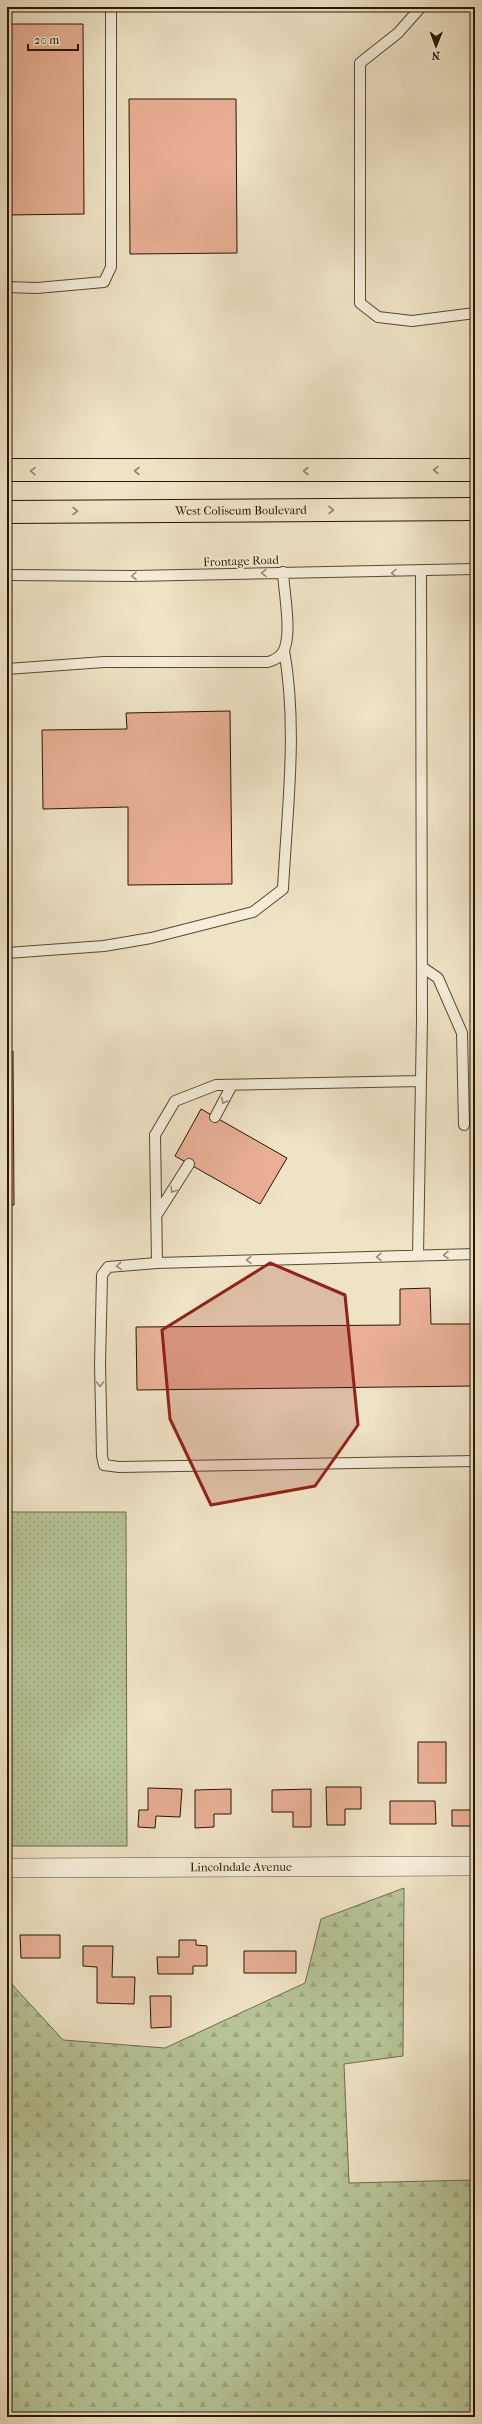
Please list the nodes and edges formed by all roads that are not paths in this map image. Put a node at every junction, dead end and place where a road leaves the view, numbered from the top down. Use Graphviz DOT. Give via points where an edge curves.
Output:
graph roads {
  1 [pos="110,7"];
  2 [pos="421,7"];
  3 [pos="7,287"];
  4 [pos="475,313"];
  5 [pos="7,470"];
  6 [pos="475,470"];
  7 [pos="475,509"];
  8 [pos="7,512"];
  9 [pos="475,569"];
  10 [pos="283,572"];
  11 [pos="421,572"];
  12 [pos="7,575"];
  13 [pos="284,650"];
  14 [pos="7,669"];
  15 [pos="7,953"];
  16 [pos="422,967"];
  17 [pos="421,1081"];
  18 [pos="232,1085"];
  19 [pos="215,1117"];
  20 [pos="464,1125"];
  21 [pos="189,1164"];
  22 [pos="156,1216"];
  23 [pos="475,1254"];
  24 [pos="418,1255"];
  25 [pos="157,1263"];
  26 [pos="475,1461"];
  27 [pos="475,1866"];
  28 [pos="7,1868"];
  1 -- 3 [label="lane" via="111,267 104,282 37,288"];
  2 -- 4 [label="lane" via="398,33 360,63 360,303 378,318 412,321"];
  6 -- 5 [label="highway, one-way"];
  8 -- 7 [label="highway, West Coliseum Boulevard, one-way"];
  9 -- 11 [label="lane, Frontage Road"];
  11 -- 10 [label="lane, Frontage Road, one-way"];
  10 -- 12 [label="lane, Frontage Road, one-way" via="134,576"];
  10 -- 13 [label="lane" via="287,636"];
  11 -- 16 [label="lane"];
  13 -- 14 [label="lane" via="278,659 268,662 104,662"];
  13 -- 15 [label="lane" via="290,685 291,732 283,890 253,912 151,938 104,946"];
  16 -- 17 [label="lane"];
  16 -- 20 [label="lane" via="438,978 462,1033"];
  17 -- 18 [label="lane"];
  17 -- 24 [label="lane"];
  18 -- 19 [label="lane, one-way"];
  18 -- 22 [label="lane" via="216,1085 175,1101 155,1135"];
  21 -- 22 [label="lane, one-way"];
  22 -- 25 [label="lane"];
  23 -- 24 [label="lane, one-way"];
  24 -- 25 [label="lane, one-way"];
  25 -- 26 [label="lane, one-way" via="108,1267 102,1275 100,1372 104,1465 119,1467"];
  27 -- 28 [label="street, Lincolndale Avenue"];
}
